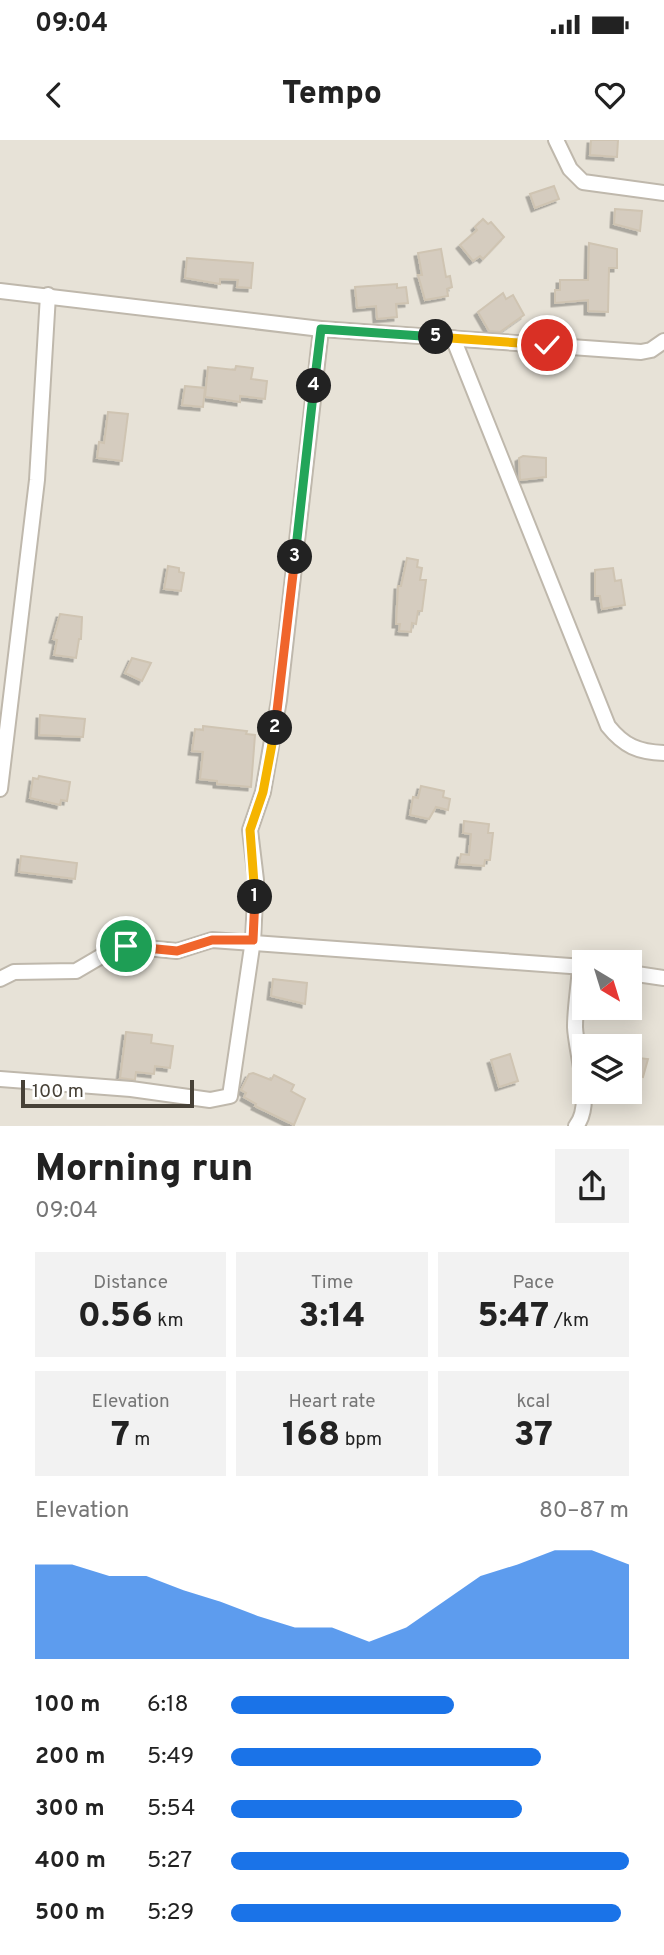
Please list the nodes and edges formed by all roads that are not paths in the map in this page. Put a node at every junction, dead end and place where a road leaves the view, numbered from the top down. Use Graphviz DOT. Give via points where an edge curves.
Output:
graph roads {
  1 [pos="556,140"];
  2 [pos="664,193"];
  3 [pos="0,291"];
  4 [pos="48,295"];
  5 [pos="321,329"];
  6 [pos="453,338"];
  7 [pos="664,341"];
  8 [pos="664,753"];
  9 [pos="0,789"];
  10 [pos="253,940"];
  11 [pos="572,965"];
  12 [pos="642,975"];
  13 [pos="664,978"];
  14 [pos="0,979"];
  15 [pos="576,1020"];
  16 [pos="0,1079"];
  17 [pos="576,1125"];
  1 -- 2 [label="street" via="570,169 583,182"];
  3 -- 4 [label="street"];
  4 -- 5 [label="street"];
  4 -- 9 [label="street" via="37,480"];
  5 -- 6 [label="street"];
  5 -- 10 [label="street" via="279,701 265,783 250,830 256,880"];
  6 -- 7 [label="street" via="640,352"];
  6 -- 8 [label="street" via="608,726 634,749"];
  10 -- 11 [label="street"];
  10 -- 14 [label="street" via="212,940 177,951 126,946 76,971 14,972"];
  10 -- 16 [label="street" via="232,1089 226,1099"];
  12 -- 13 [label="street"];
  15 -- 17 [label="street" via="583,1079 582,1112"];
}
